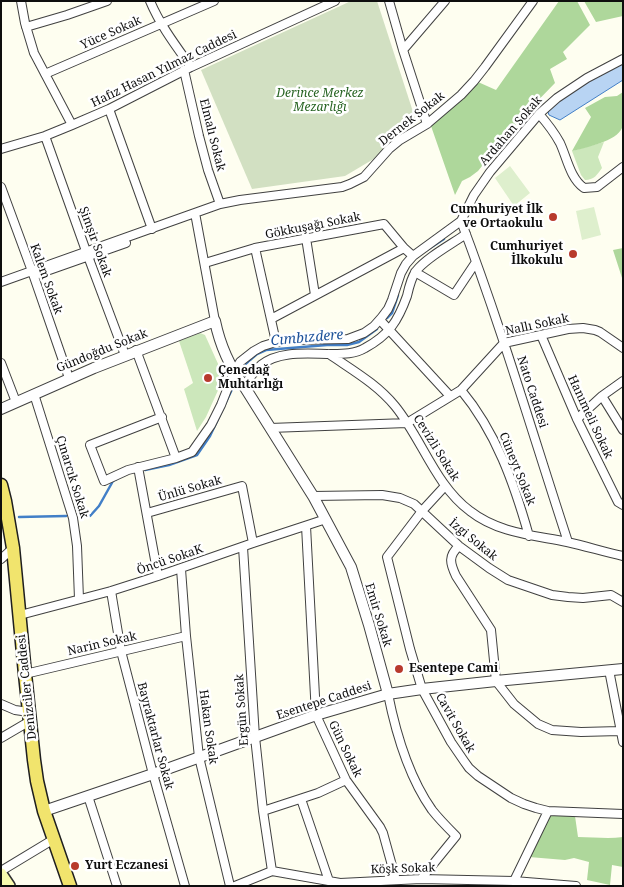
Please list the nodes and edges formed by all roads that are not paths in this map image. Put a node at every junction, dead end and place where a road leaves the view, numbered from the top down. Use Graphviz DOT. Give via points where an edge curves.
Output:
graph roads {
  1 [pos="20,1"];
  2 [pos="107,1"];
  3 [pos="150,1"];
  4 [pos="214,1"];
  5 [pos="334,1"];
  6 [pos="389,1"];
  7 [pos="445,1"];
  8 [pos="533,1"];
  9 [pos="161,23"];
  10 [pos="26,27"];
  11 [pos="403,50"];
  12 [pos="623,59"];
  13 [pos="188,69"];
  14 [pos="45,74"];
  15 [pos="109,109"];
  16 [pos="539,114"];
  17 [pos="427,124"];
  18 [pos="72,125"];
  19 [pos="45,136"];
  20 [pos="1,149"];
  21 [pos="623,167"];
  22 [pos="1,187"];
  23 [pos="240,200"];
  24 [pos="220,204"];
  25 [pos="196,216"];
  26 [pos="461,221"];
  27 [pos="152,229"];
  28 [pos="466,234"];
  29 [pos="306,238"];
  30 [pos="255,248"];
  31 [pos="404,248"];
  32 [pos="87,254"];
  33 [pos="413,256"];
  34 [pos="204,262"];
  35 [pos="476,262"];
  36 [pos="415,272"];
  37 [pos="33,273"];
  38 [pos="1,282"];
  39 [pos="1,287"];
  40 [pos="315,295"];
  41 [pos="271,319"];
  42 [pos="380,320"];
  43 [pos="215,321"];
  44 [pos="389,331"];
  45 [pos="541,335"];
  46 [pos="276,342"];
  47 [pos="504,343"];
  48 [pos="623,348"];
  49 [pos="136,350"];
  50 [pos="329,354"];
  51 [pos="125,355"];
  52 [pos="1,362"];
  53 [pos="234,372"];
  54 [pos="69,378"];
  55 [pos="623,381"];
  56 [pos="244,386"];
  57 [pos="461,390"];
  58 [pos="34,394"];
  59 [pos="450,396"];
  60 [pos="602,396"];
  61 [pos="16,402"];
  62 [pos="1,409"];
  63 [pos="162,417"];
  64 [pos="577,418"];
  65 [pos="407,422"];
  66 [pos="270,428"];
  67 [pos="623,430"];
  68 [pos="176,458"];
  69 [pos="138,467"];
  70 [pos="1,485"];
  71 [pos="445,486"];
  72 [pos="313,496"];
  73 [pos="3,503"];
  74 [pos="623,505"];
  75 [pos="422,511"];
  76 [pos="147,513"];
  77 [pos="326,519"];
  78 [pos="306,526"];
  79 [pos="529,536"];
  80 [pos="568,542"];
  81 [pos="253,543"];
  82 [pos="459,546"];
  83 [pos="243,547"];
  84 [pos="14,548"];
  85 [pos="623,556"];
  86 [pos="1,559"];
  87 [pos="181,569"];
  88 [pos="158,576"];
  89 [pos="111,591"];
  90 [pos="79,599"];
  91 [pos="623,602"];
  92 [pos="20,616"];
  93 [pos="186,636"];
  94 [pos="121,651"];
  95 [pos="623,669"];
  96 [pos="609,670"];
  97 [pos="25,674"];
  98 [pos="496,680"];
  99 [pos="422,688"];
  100 [pos="388,694"];
  101 [pos="1,704"];
  102 [pos="620,715"];
  103 [pos="29,716"];
  104 [pos="316,716"];
  105 [pos="620,731"];
  106 [pos="255,737"];
  107 [pos="1,738"];
  108 [pos="623,742"];
  109 [pos="199,757"];
  110 [pos="153,774"];
  111 [pos="346,780"];
  112 [pos="88,796"];
  113 [pos="301,799"];
  114 [pos="44,811"];
  115 [pos="263,811"];
  116 [pos="548,811"];
  117 [pos="623,814"];
  118 [pos="54,839"];
  119 [pos="272,871"];
  120 [pos="1,873"];
  121 [pos="421,879"];
  122 [pos="396,880"];
  123 [pos="329,881"];
  124 [pos="514,881"];
  125 [pos="462,883"];
  126 [pos="365,884"];
  127 [pos="9,886"];
  128 [pos="70,886"];
  129 [pos="118,886"];
  130 [pos="185,886"];
  131 [pos="230,886"];
  132 [pos="235,886"];
  133 [pos="576,886"];
  1 -- 10 [label="street"];
  2 -- 10 [label="street"];
  3 -- 9 [label="street"];
  4 -- 9 [label="street, Yüce Sokak"];
  5 -- 13 [label="street, Hafız Hasan Yılmaz Caddesi" via="298,22"];
  6 -- 11 [label="street"];
  7 -- 11 [label="street"];
  8 -- 17 [label="street, Dernek Sokak" via="474,81"];
  9 -- 13 [label="street"];
  9 -- 14 [label="street, Yüce Sokak"];
  10 -- 14 [label="street"];
  11 -- 17 [label="street"];
  12 -- 16 [label="street, Ardahan Sokak" via="587,78"];
  13 -- 15 [label="street, Hafız Hasan Yılmaz Caddesi"];
  13 -- 24 [label="street, Elmalı Sokak" via="199,136"];
  14 -- 18 [label="street"];
  15 -- 18 [label="street, Hafız Hasan Yılmaz Caddesi"];
  15 -- 27 [label="street"];
  16 -- 21 [label="street" via="554,132 574,177 584,188 597,187"];
  16 -- 26 [label="street, Ardahan Sokak" via="490,172"];
  17 -- 23 [label="street, Dernek Sokak" via="400,140 364,178 350,184"];
  18 -- 19 [label="street, Hafız Hasan Yılmaz Caddesi"];
  19 -- 20 [label="street, Hafız Hasan Yılmaz Caddesi"];
  19 -- 32 [label="street, Şimşir Sokak"];
  22 -- 37 [label="street, Kalem Sokak"];
  23 -- 24 [label="street, Dernek Sokak"];
  23 -- 25 [label="street, Dernek Sokak"];
  24 -- 25 [label="street, Dernek Sokak"];
  25 -- 27 [label="street, Dernek Sokak"];
  25 -- 32 [label="street, Dernek Sokak"];
  25 -- 34 [label="street"];
  26 -- 28 [label="street, Nato Caddesi"];
  26 -- 33 [label="street"];
  27 -- 32 [label="street, Dernek Sokak"];
  28 -- 35 [label="street, Nato Caddesi"];
  28 -- 36 [label="street"];
  29 -- 30 [label="street, Gökkuşağı Sokak"];
  29 -- 31 [label="street, Gökkuşağı Sokak" via="384,224"];
  29 -- 40 [label="street"];
  30 -- 34 [label="street, Gökkuşağı Sokak"];
  30 -- 41 [label="street"];
  31 -- 33 [label="street, Gökkuşağı Sokak"];
  31 -- 40 [label="street"];
  32 -- 37 [label="street, Dernek Sokak"];
  32 -- 51 [label="street, Şimşir Sokak"];
  33 -- 42 [label="street" via="401,273 388,309"];
  34 -- 43 [label="street"];
  35 -- 36 [label="street" via="454,296"];
  35 -- 47 [label="street, Nato Caddesi"];
  36 -- 44 [label="street" via="396,323"];
  37 -- 38 [label="street, Dernek Sokak"];
  37 -- 39 [label="street, Dernek Sokak"];
  37 -- 54 [label="street, Kalem Sokak"];
  40 -- 41 [label="street"];
  41 -- 46 [label="street"];
  42 -- 44 [label="street"];
  42 -- 46 [label="street" via="364,333 348,339"];
  43 -- 49 [label="street, Gündoğdu Sokak"];
  43 -- 53 [label="street, Emir Sokak" via="220,343"];
  44 -- 50 [label="street" via="364,349"];
  44 -- 59 [label="street"];
  45 -- 47 [label="street, Nallı Sokak"];
  45 -- 48 [label="street, Nallı Sokak" via="575,328 588,329 600,332"];
  45 -- 64 [label="street, Hanımeli Sokak"];
  46 -- 53 [label="street" via="247,356"];
  47 -- 57 [label="street, Nallı Sokak"];
  47 -- 80 [label="street, Nato Caddesi"];
  49 -- 51 [label="street, Gündoğdu Sokak"];
  49 -- 63 [label="street"];
  50 -- 56 [label="street" via="278,356 261,366"];
  50 -- 65 [label="street, Cevizli Sokak" via="380,390"];
  51 -- 54 [label="street, Gündoğdu Sokak"];
  52 -- 61 [label="street"];
  53 -- 56 [label="street, Emir Sokak"];
  53 -- 68 [label="street" via="221,406 196,448 188,455"];
  54 -- 58 [label="street, Gündoğdu Sokak"];
  55 -- 60 [label="street"];
  56 -- 66 [label="street, Emir Sokak"];
  57 -- 59 [label="street, Nallı Sokak"];
  57 -- 79 [label="street, Cüneyt Sokak" via="481,417 500,452"];
  58 -- 61 [label="street, Gündoğdu Sokak"];
  58 -- 90 [label="street, Çınarcık Sokak" via="73,518"];
  59 -- 65 [label="street, Nallı Sokak"];
  60 -- 64 [label="street"];
  60 -- 67 [label="street"];
  61 -- 62 [label="street, Gündoğdu Sokak"];
  63 -- 68 [label="street"];
  63 -- 69 [label="street" via="90,445 104,481"];
  64 -- 74 [label="street, Hanımeli Sokak" via="618,502"];
  65 -- 66 [label="street, Nallı Sokak"];
  65 -- 71 [label="street, Cevizli Sokak"];
  66 -- 72 [label="street, Emir Sokak"];
  68 -- 69 [label="street"];
  69 -- 76 [label="street, Ünlü Sokak"];
  70 -- 73 [label="main road, Denizciler Caddesi"];
  71 -- 75 [label="street"];
  71 -- 79 [label="street, Cevizli Sokak" via="470,512 496,526"];
  72 -- 75 [label="street, İzgi Sokak" via="392,496"];
  72 -- 77 [label="street, Emir Sokak"];
  73 -- 84 [label="main road, Denizciler Caddesi"];
  75 -- 82 [label="street, İzgi Sokak"];
  75 -- 99 [label="street, Cavit Sokak" via="387,557"];
  76 -- 81 [label="street, Ünlü Sokak" via="242,486"];
  76 -- 88 [label="street, Ünlü Sokak"];
  77 -- 78 [label="street, Öncü SokaK"];
  77 -- 100 [label="street, Emir Sokak" via="351,567"];
  78 -- 81 [label="street, Öncü SokaK"];
  78 -- 104 [label="street, Gün Sokak"];
  79 -- 80 [label="street, Cevizli Sokak"];
  80 -- 85 [label="street, Cevizli Sokak"];
  81 -- 83 [label="street, Öncü SokaK"];
  82 -- 91 [label="street, İzgi Sokak" via="508,580 552,595 583,598 611,595"];
  82 -- 98 [label="street" via="451,555 451,562 456,576 491,630"];
  83 -- 87 [label="street, Öncü SokaK"];
  83 -- 106 [label="street, Ergün Sokak"];
  84 -- 86 [label="street"];
  84 -- 92 [label="main road, Denizciler Caddesi"];
  87 -- 88 [label="street, Öncü SokaK"];
  87 -- 93 [label="street, Hakan Sokak"];
  88 -- 89 [label="street, Öncü SokaK"];
  89 -- 90 [label="street, Öncü SokaK"];
  89 -- 94 [label="street, Bayraktarlar Sokak"];
  90 -- 92 [label="street, Öncü SokaK"];
  92 -- 97 [label="main road, Denizciler Caddesi"];
  93 -- 94 [label="street, Narin Sokak"];
  93 -- 109 [label="street, Hakan Sokak"];
  94 -- 97 [label="street, Narin Sokak"];
  94 -- 110 [label="street, Bayraktarlar Sokak"];
  95 -- 96 [label="street, Esentepe Caddesi"];
  96 -- 98 [label="street, Esentepe Caddesi"];
  96 -- 102 [label="street"];
  97 -- 103 [label="main road, Denizciler Caddesi"];
  98 -- 99 [label="street, Esentepe Caddesi"];
  98 -- 105 [label="street" via="514,704 544,728 561,732"];
  99 -- 100 [label="street, Esentepe Caddesi"];
  99 -- 116 [label="street, Cavit Sokak" via="451,742 478,776 511,798"];
  100 -- 104 [label="street, Esentepe Caddesi"];
  100 -- 121 [label="street, Emir Sokak" via="400,743 416,783 434,812 456,836"];
  101 -- 103 [label="street"];
  102 -- 105 [label="street"];
  103 -- 107 [label="street"];
  103 -- 114 [label="main road, Denizciler Caddesi"];
  104 -- 106 [label="street, Esentepe Caddesi"];
  104 -- 111 [label="street, Gün Sokak"];
  105 -- 108 [label="street"];
  106 -- 109 [label="street, Esentepe Caddesi"];
  106 -- 115 [label="street, Ergün Sokak"];
  109 -- 110 [label="street, Esentepe Caddesi"];
  109 -- 131 [label="street, Hakan Sokak"];
  110 -- 112 [label="street, Esentepe Caddesi"];
  110 -- 130 [label="street, Bayraktarlar Sokak"];
  111 -- 113 [label="street"];
  111 -- 122 [label="street, Gün Sokak" via="380,827"];
  112 -- 114 [label="street, Esentepe Caddesi"];
  112 -- 129 [label="street"];
  113 -- 115 [label="street"];
  113 -- 123 [label="street"];
  114 -- 118 [label="main road, Denizciler Caddesi"];
  115 -- 119 [label="street, Ergün Sokak"];
  116 -- 117 [label="street, Cavit Sokak"];
  116 -- 124 [label="street"];
  118 -- 120 [label="street"];
  118 -- 128 [label="main road, Denizciler Caddesi"];
  119 -- 123 [label="street, Köşk Sokak"];
  119 -- 132 [label="street"];
  120 -- 127 [label="main road"];
  121 -- 122 [label="street, Köşk Sokak"];
  121 -- 125 [label="street, Köşk Sokak"];
  122 -- 126 [label="street, Köşk Sokak"];
  123 -- 126 [label="street, Köşk Sokak"];
  124 -- 125 [label="street, Köşk Sokak"];
  124 -- 133 [label="street, Köşk Sokak"];
}
